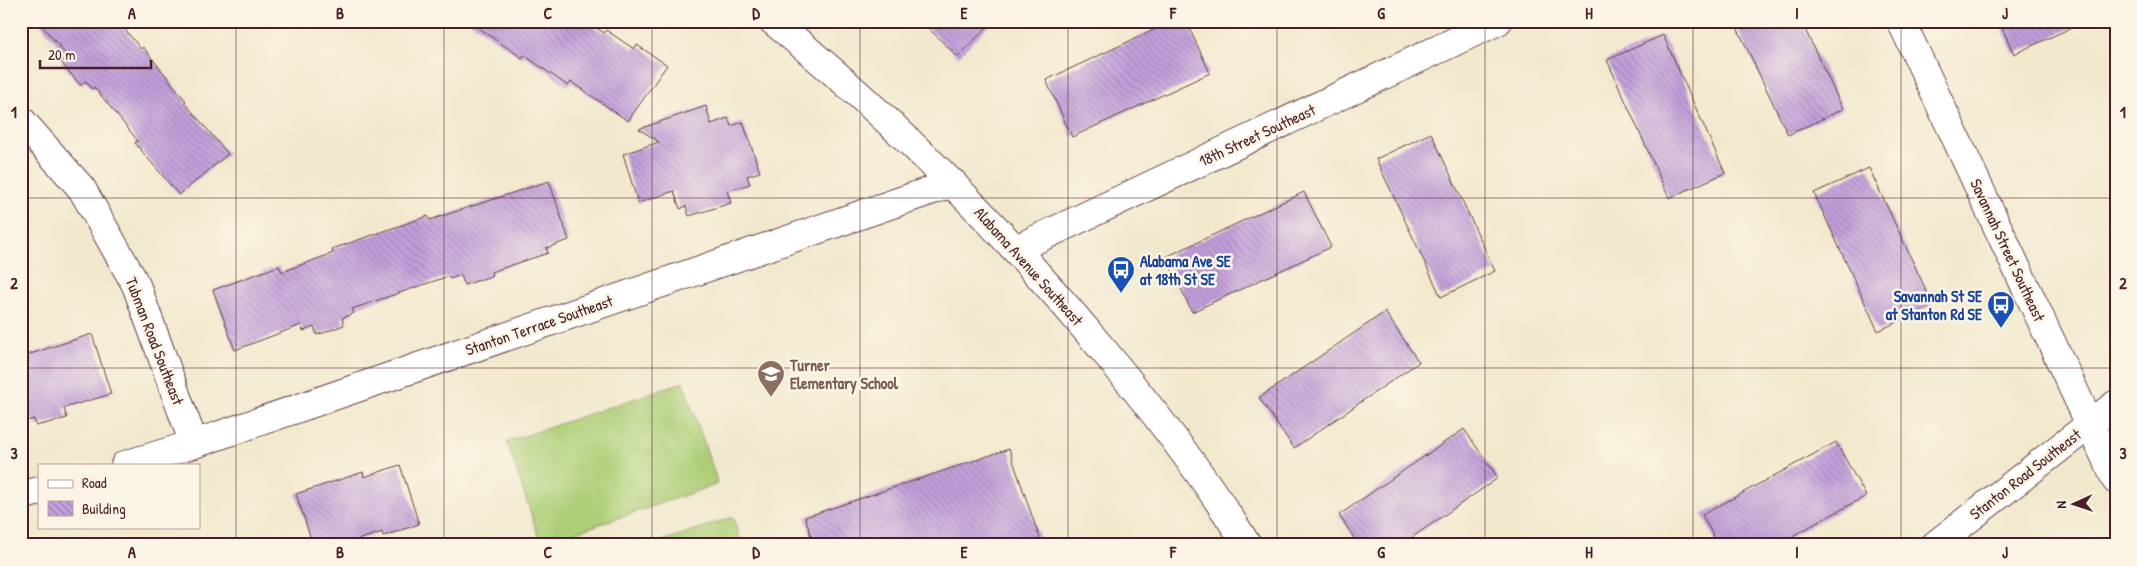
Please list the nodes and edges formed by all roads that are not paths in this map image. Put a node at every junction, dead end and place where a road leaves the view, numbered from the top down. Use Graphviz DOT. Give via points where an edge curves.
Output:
graph roads {
  1 [pos="773,21"];
  2 [pos="1498,21"];
  3 [pos="1901,21"];
  4 [pos="21,120"];
  5 [pos="953,183"];
  6 [pos="1016,249"];
  7 [pos="2116,404"];
  8 [pos="2090,424"];
  9 [pos="194,444"];
  10 [pos="128,464"];
  11 [pos="2116,480"];
  12 [pos="38,491"];
  13 [pos="21,496"];
  14 [pos="1247,545"];
  15 [pos="1935,545"];
  1 -- 5 [label="street, Alabama Avenue Southeast" via="878,112"];
  2 -- 6 [label="street, 18th Street Southeast"];
  3 -- 8 [label="street, Savannah Street Southeast"];
  4 -- 9 [label="street, Tubman Road Southeast" via="82,189 136,284"];
  5 -- 6 [label="street, Alabama Avenue Southeast"];
  5 -- 9 [label="street, Stanton Terrace Southeast"];
  6 -- 14 [label="street, Alabama Avenue Southeast" via="1134,387 1190,461"];
  7 -- 8 [label="street, Stanton Road Southeast"];
  8 -- 11 [label="street, Savannah Street Southeast"];
  8 -- 15 [label="street, Stanton Road Southeast"];
  9 -- 10 [label="street, Stanton Terrace Southeast"];
  12 -- 13 [label="street"];
}
